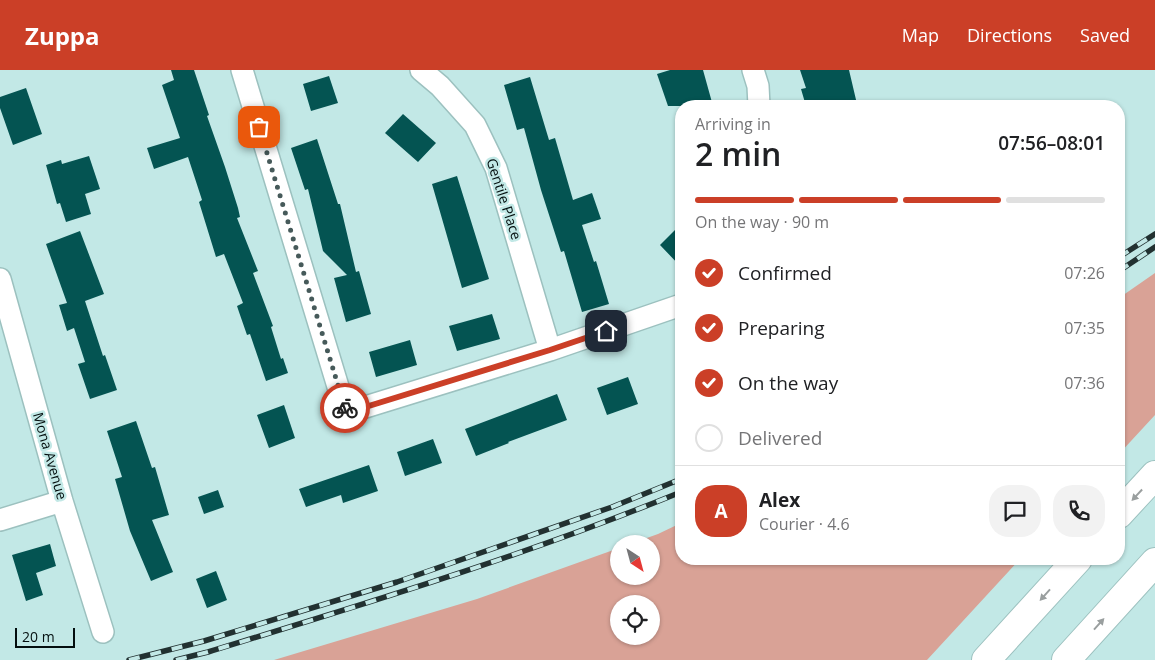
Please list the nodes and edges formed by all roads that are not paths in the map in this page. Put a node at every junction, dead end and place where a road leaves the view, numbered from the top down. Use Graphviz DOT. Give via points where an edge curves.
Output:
graph roads {
  1 [pos="242,70"];
  2 [pos="421,70"];
  3 [pos="753,70"];
  4 [pos="759,100"];
  5 [pos="0,279"];
  6 [pos="675,307"];
  7 [pos="550,350"];
  8 [pos="1155,475"];
  9 [pos="62,501"];
  10 [pos="1125,508"];
  11 [pos="0,520"];
  12 [pos="1155,562"];
  13 [pos="1073,565"];
  14 [pos="103,632"];
  15 [pos="986,660"];
  16 [pos="1066,660"];
  1 -- 7 [label="street" via="346,413"];
  2 -- 7 [label="street, Gentile Place" via="475,125 496,168"];
  3 -- 4 [label="street"];
  5 -- 9 [label="street, Mona Avenue"];
  6 -- 7 [label="street"];
  8 -- 10 [label="highway, one-way"];
  9 -- 11 [label="street"];
  9 -- 14 [label="street, Mona Avenue"];
  16 -- 12 [label="highway, one-way"];
  13 -- 15 [label="highway, one-way"];
}
